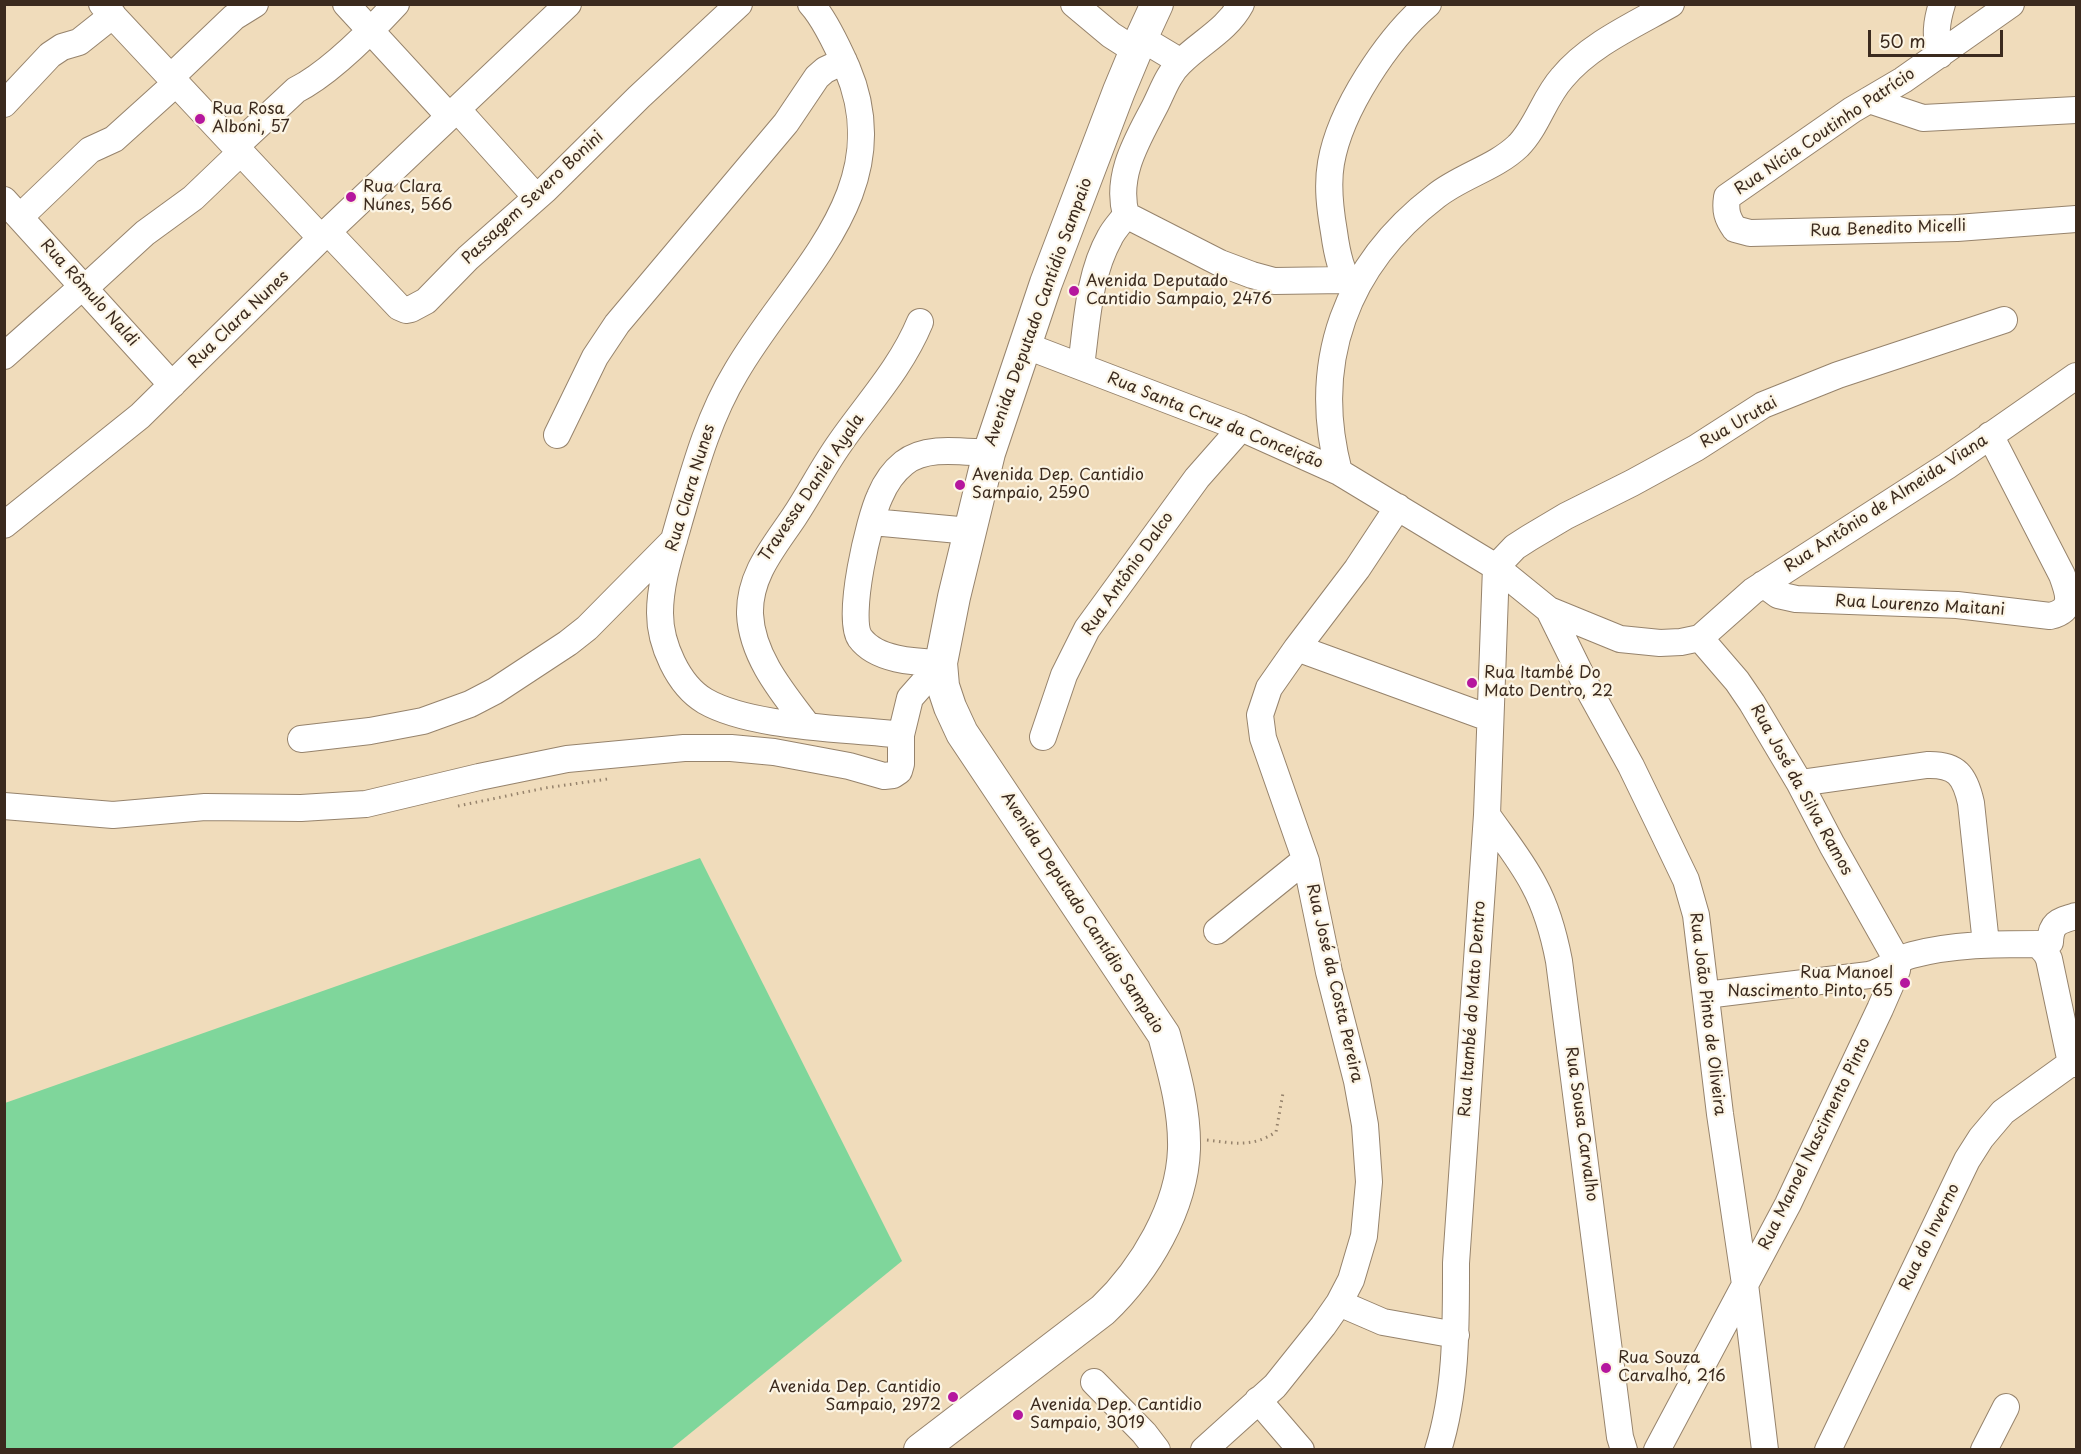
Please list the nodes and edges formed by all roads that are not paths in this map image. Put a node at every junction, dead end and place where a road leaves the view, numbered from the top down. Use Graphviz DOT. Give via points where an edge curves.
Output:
graph roads {
  1 [pos="255,4"];
  2 [pos="346,4"];
  3 [pos="396,4"];
  4 [pos="739,4"];
  5 [pos="811,4"];
  6 [pos="1157,4"];
  7 [pos="1241,4"];
  8 [pos="1428,4"];
  9 [pos="1671,4"];
  10 [pos="1942,4"];
  11 [pos="2011,4"];
  12 [pos="566,5"];
  13 [pos="108,8"];
  14 [pos="1088,10"];
  15 [pos="371,32"];
  16 [pos="1138,44"];
  17 [pos="1940,55"];
  18 [pos="844,61"];
  19 [pos="1181,62"];
  20 [pos="172,81"];
  21 [pos="1869,100"];
  22 [pos="4,104"];
  23 [pos="2076,110"];
  24 [pos="453,112"];
  25 [pos="237,150"];
  26 [pos="536,197"];
  27 [pos="1727,197"];
  28 [pos="12,209"];
  29 [pos="1126,215"];
  30 [pos="2076,219"];
  31 [pos="325,235"];
  32 [pos="1350,286"];
  33 [pos="84,287"];
  34 [pos="2004,320"];
  35 [pos="920,322"];
  36 [pos="1024,345"];
  37 [pos="4,356"];
  38 [pos="1081,366"];
  39 [pos="2076,376"];
  40 [pos="172,385"];
  41 [pos="1241,428"];
  42 [pos="557,435"];
  43 [pos="1990,435"];
  44 [pos="989,453"];
  45 [pos="1339,472"];
  46 [pos="1398,507"];
  47 [pos="872,522"];
  48 [pos="4,525"];
  49 [pos="970,531"];
  50 [pos="674,540"];
  51 [pos="1496,567"];
  52 [pos="1763,584"];
  53 [pos="1549,610"];
  54 [pos="1701,640"];
  55 [pos="1297,648"];
  56 [pos="941,663"];
  57 [pos="950,707"];
  58 [pos="906,710"];
  59 [pos="1489,718"];
  60 [pos="808,726"];
  61 [pos="1043,737"];
  62 [pos="301,739"];
  63 [pos="902,745"];
  64 [pos="1800,783"];
  65 [pos="4,806"];
  66 [pos="1487,815"];
  67 [pos="1305,860"];
  68 [pos="2076,916"];
  69 [pos="1216,932"];
  70 [pos="2044,943"];
  71 [pos="1986,944"];
  72 [pos="1898,962"];
  73 [pos="1706,995"];
  74 [pos="2074,1063"];
  75 [pos="1745,1284"];
  76 [pos="1339,1303"];
  77 [pos="1456,1335"];
  78 [pos="1094,1382"];
  79 [pos="1258,1400"];
  80 [pos="2006,1407"];
  81 [pos="920,1449"];
  82 [pos="1157,1449"];
  83 [pos="1204,1449"];
  84 [pos="1301,1449"];
  85 [pos="1438,1449"];
  86 [pos="1624,1449"];
  87 [pos="1658,1449"];
  88 [pos="1765,1449"];
  89 [pos="1828,1449"];
  90 [pos="1984,1449"];
  1 -- 20 [label="street" via="234,17"];
  2 -- 15 [label="street"];
  3 -- 15 [label="street"];
  4 -- 26 [label="street, Passagem Severo Bonini"];
  5 -- 18 [label="street, Rua Clara Nunes"];
  6 -- 16 [label="main road, Avenida Deputado Cantídio Sampaio"];
  7 -- 19 [label="street" via="1213,37"];
  8 -- 32 [label="street" via="1375,65 1334,149 1329,201 1338,258"];
  9 -- 32 [label="street" via="1603,44 1569,70 1519,146 1456,182 1421,208 1393,236 1360,280"];
  10 -- 17 [label="street" via="1936,26"];
  11 -- 17 [label="street, Rua Nícia Coutinho Patrício"];
  12 -- 24 [label="street, Rua Clara Nunes"];
  13 -- 20 [label="street"];
  13 -- 22 [label="street" via="79,42 50,55"];
  14 -- 16 [label="street"];
  15 -- 24 [label="street"];
  15 -- 25 [label="street" via="309,84 296,90"];
  16 -- 19 [label="street"];
  16 -- 36 [label="main road, Avenida Deputado Cantídio Sampaio"];
  17 -- 21 [label="street, Rua Nícia Coutinho Patrício"];
  18 -- 42 [label="street" via="817,76 786,123 617,324 595,357"];
  18 -- 50 [label="street, Rua Clara Nunes" via="858,97 860,117 860,158 855,184 819,251 735,373 699,452"];
  19 -- 29 [label="street" via="1165,84 1130,156 1124,177"];
  20 -- 25 [label="street"];
  20 -- 28 [label="street" via="121,134 97,145"];
  21 -- 23 [label="street" via="1923,118"];
  21 -- 27 [label="street, Rua Nícia Coutinho Patrício"];
  24 -- 26 [label="street"];
  24 -- 31 [label="street, Rua Clara Nunes"];
  25 -- 31 [label="street"];
  25 -- 33 [label="street" via="193,198 137,239"];
  26 -- 31 [label="street, Passagem Severo Bonini" via="426,301 406,310"];
  27 -- 30 [label="street, Rua Benedito Micelli" via="1728,219 1735,229 1750,233 1957,228"];
  28 -- 33 [label="street, Rua Rômulo Naldi"];
  29 -- 32 [label="street" via="1220,263 1252,274 1275,281"];
  29 -- 38 [label="street" via="1110,236 1099,262"];
  31 -- 40 [label="street, Rua Clara Nunes"];
  32 -- 45 [label="street" via="1334,346 1330,383 1330,433"];
  33 -- 37 [label="street"];
  33 -- 40 [label="street, Rua Rômulo Naldi"];
  34 -- 51 [label="street, Rua Urutai" via="1849,371 1763,405 1696,448 1528,538"];
  35 -- 60 [label="street, Travessa Daniel Ayala" via="908,349 841,441 772,547 754,585 750,614 763,660"];
  36 -- 38 [label="street, Rua Santa Cruz da Conceição"];
  36 -- 44 [label="main road, Avenida Deputado Cantídio Sampaio"];
  38 -- 41 [label="street, Rua Santa Cruz da Conceição"];
  39 -- 43 [label="street, Rua Antônio de Almeida Viana"];
  40 -- 48 [label="street, Rua Clara Nunes" via="140,416"];
  41 -- 45 [label="street, Rua Santa Cruz da Conceição"];
  41 -- 61 [label="street, Rua Antônio Dalco" via="1197,478 1087,629 1064,675"];
  43 -- 52 [label="street, Rua Antônio de Almeida Viana"];
  43 -- 52 [label="street, Rua Lourenzo Maitani" via="2062,575 2069,596 2060,614 1957,605 1796,599 1778,595"];
  44 -- 47 [label="street" via="946,451 905,462 879,496"];
  44 -- 49 [label="main road, Avenida Deputado Cantídio Sampaio"];
  45 -- 46 [label="street, Rua Santa Cruz da Conceição"];
  46 -- 51 [label="street, Rua Santa Cruz da Conceição"];
  46 -- 55 [label="street, Rua José da Costa Pereira"];
  47 -- 49 [label="street"];
  47 -- 56 [label="street" via="857,590 857,632 883,654 906,662"];
  49 -- 56 [label="main road, Avenida Deputado Cantídio Sampaio"];
  50 -- 60 [label="street, Rua Clara Nunes" via="660,615 668,653 692,692 725,711"];
  50 -- 62 [label="street" via="587,628 495,691 423,721"];
  51 -- 53 [label="street, Rua Santa Cruz da Conceição"];
  51 -- 59 [label="street, Rua Itambé do Mato Dentro"];
  52 -- 54 [label="street, Rua Antônio de Almeida Viana"];
  53 -- 54 [label="street" via="1620,639 1668,643"];
  53 -- 73 [label="street, Rua João Pinto de Oliveira" via="1686,880 1696,915"];
  54 -- 64 [label="street, Rua José da Silva Ramos" via="1737,681"];
  55 -- 59 [label="street"];
  55 -- 67 [label="street, Rua José da Costa Pereira" via="1269,688 1260,727"];
  56 -- 57 [label="main road, Avenida Deputado Cantídio Sampaio"];
  56 -- 58 [label="street" via="910,698"];
  57 -- 58 [label="street" via="926,704"];
  57 -- 81 [label="main road, Avenida Deputado Cantídio Sampaio" via="963,733 1164,1035 1179,1099 1182,1166 1170,1213 1141,1268 1120,1293 1039,1360"];
  58 -- 63 [label="street"];
  59 -- 66 [label="street, Rua Itambé do Mato Dentro"];
  60 -- 63 [label="street, Rua Clara Nunes"];
  63 -- 65 [label="street" via="899,771 884,776 849,765 774,752 684,748 567,759 366,804 205,807 113,816"];
  64 -- 71 [label="street" via="1927,765 1947,766 1956,771 1968,788 1971,803"];
  64 -- 72 [label="street, Rua José da Silva Ramos"];
  66 -- 77 [label="street, Rua Itambé do Mato Dentro" via="1456,1263"];
  66 -- 86 [label="street, Rua Sousa Carvalho" via="1535,886 1560,961"];
  67 -- 69 [label="street"];
  67 -- 76 [label="street, Rua José da Costa Pereira" via="1365,1125 1369,1182 1364,1236 1351,1280"];
  68 -- 70 [label="street" via="2055,925"];
  70 -- 71 [label="street"];
  70 -- 74 [label="street"];
  71 -- 72 [label="street" via="1912,955"];
  72 -- 73 [label="street" via="1869,975"];
  72 -- 75 [label="street, Rua Manoel Nascimento Pinto" via="1880,1009 1788,1204"];
  73 -- 75 [label="street, Rua João Pinto de Oliveira"];
  74 -- 89 [label="street, Rua do Inverno" via="2017,1100 1981,1138"];
  75 -- 87 [label="street, Rua Manoel Nascimento Pinto"];
  75 -- 88 [label="street, Rua João Pinto de Oliveira"];
  76 -- 77 [label="street" via="1383,1322"];
  76 -- 79 [label="street, Rua José da Costa Pereira" via="1275,1386"];
  77 -- 85 [label="street, Rua Itambé do Mato Dentro"];
  78 -- 82 [label="street"];
  79 -- 83 [label="street, Rua José da Costa Pereira"];
  79 -- 84 [label="street"];
  80 -- 90 [label="street"];
}
